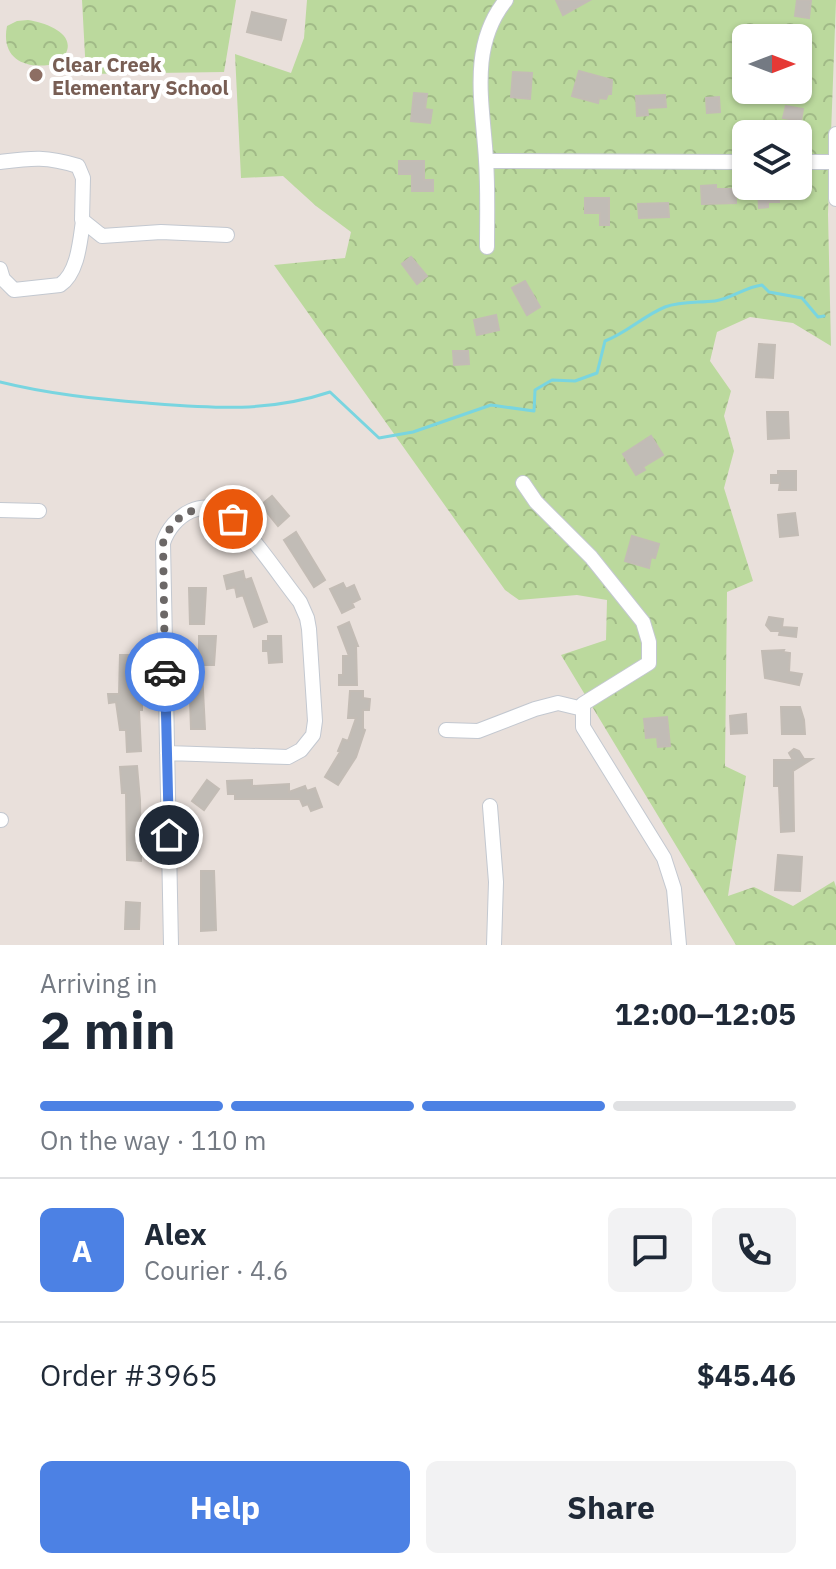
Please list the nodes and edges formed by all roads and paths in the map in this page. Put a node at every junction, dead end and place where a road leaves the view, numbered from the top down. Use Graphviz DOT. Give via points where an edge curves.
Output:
graph roads {
  1 [pos="506,0"];
  2 [pos="836,134"];
  3 [pos="487,161"];
  4 [pos="0,162"];
  5 [pos="732,162"];
  6 [pos="812,162"];
  7 [pos="836,162"];
  8 [pos="836,199"];
  9 [pos="83,221"];
  10 [pos="227,235"];
  11 [pos="487,247"];
  12 [pos="0,269"];
  13 [pos="523,483"];
  14 [pos="0,510"];
  15 [pos="39,511"];
  16 [pos="583,709"];
  17 [pos="446,730"];
  18 [pos="167,753"];
  19 [pos="490,806"];
  20 [pos="171,945"];
  21 [pos="494,945"];
  22 [pos="679,945"];
  1 -- 3 [label="street" via="490,23 480,72"];
  2 -- 7 [label="street"];
  3 -- 5 [label="street"];
  3 -- 11 [label="street"];
  4 -- 9 [label="street" via="26,157 78,166"];
  6 -- 7 [label="street"];
  7 -- 8 [label="street"];
  9 -- 10 [label="street" via="110,237 161,232"];
  9 -- 12 [label="street" via="77,255 60,285 14,290"];
  13 -- 16 [label="street" via="643,622 649,642 649,663 583,704"];
  14 -- 15 [label="street"];
  16 -- 17 [label="street" via="558,703 478,731"];
  16 -- 22 [label="street" via="583,727 664,858 674,889"];
  18 -- 18 [label="street" via="288,757 313,735 307,618 300,602 233,519 213,509 179,516 163,543"];
  18 -- 20 [label="street"];
  19 -- 21 [label="street"];
}
